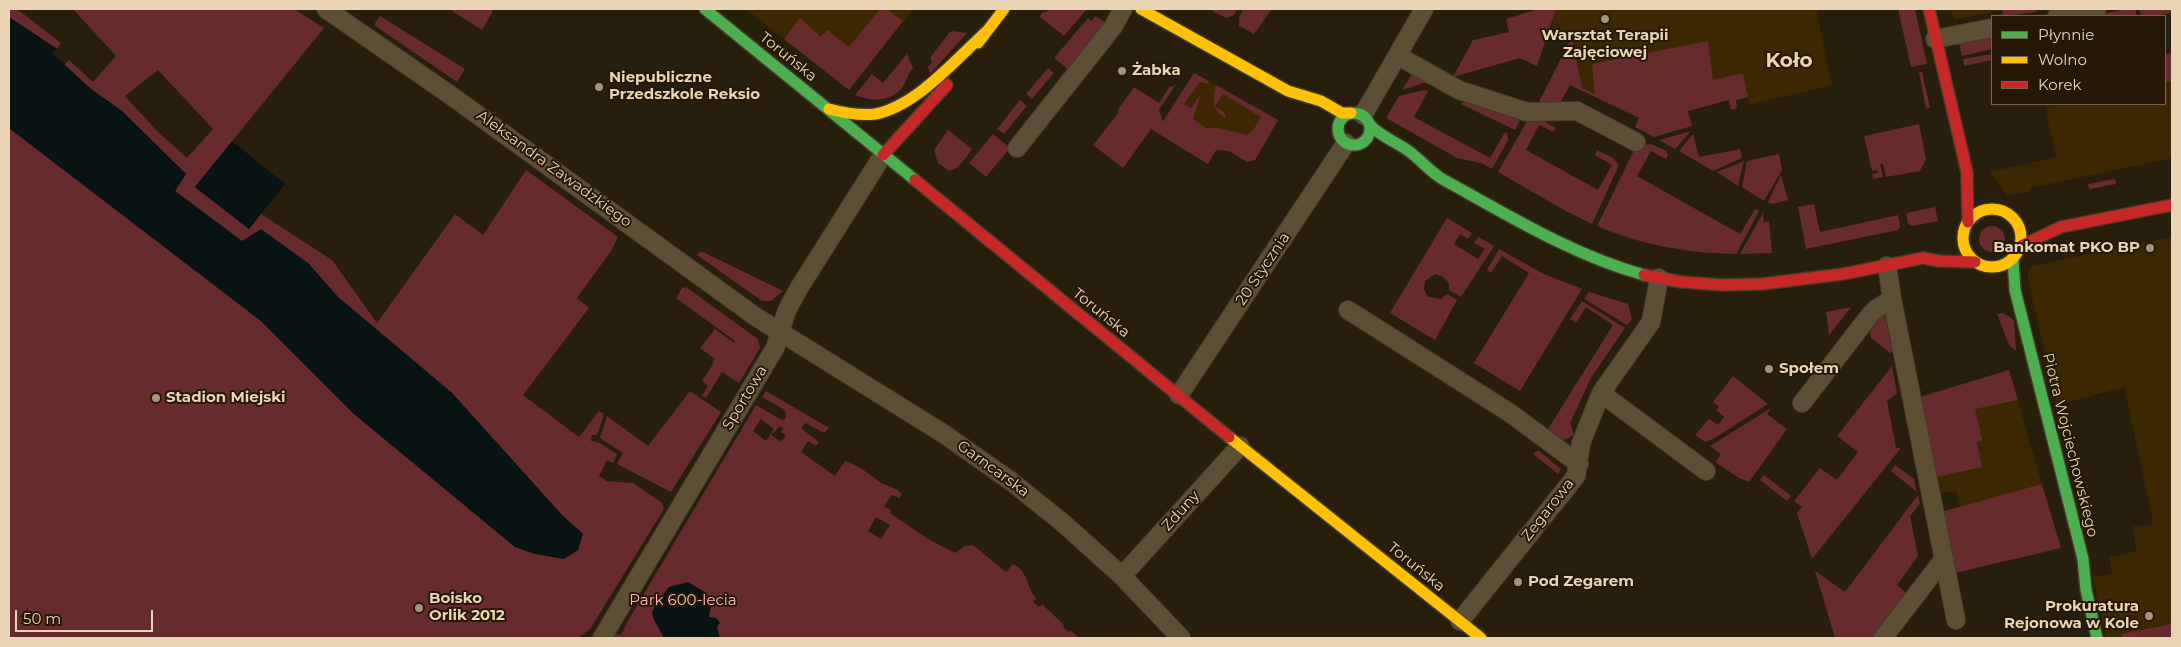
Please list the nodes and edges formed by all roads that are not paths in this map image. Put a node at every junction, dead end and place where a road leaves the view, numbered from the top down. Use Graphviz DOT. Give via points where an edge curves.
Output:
graph roads {
  1 [pos="326,9"];
  2 [pos="705,9"];
  3 [pos="1004,9"];
  4 [pos="1123,9"];
  5 [pos="1141,9"];
  6 [pos="1424,9"];
  7 [pos="1928,9"];
  8 [pos="2092,10"];
  9 [pos="2063,15"];
  10 [pos="1991,28"];
  11 [pos="988,30"];
  12 [pos="1935,39"];
  13 [pos="1398,56"];
  14 [pos="1288,91"];
  15 [pos="827,108"];
  16 [pos="1307,109"];
  17 [pos="1361,118"];
  18 [pos="1330,124"];
  19 [pos="1348,141"];
  20 [pos="1636,142"];
  21 [pos="1017,148"];
  22 [pos="1373,148"];
  23 [pos="883,155"];
  24 [pos="1410,167"];
  25 [pos="1432,172"];
  26 [pos="1968,172"];
  27 [pos="1977,184"];
  28 [pos="1986,197"];
  29 [pos="2172,204"];
  30 [pos="1995,209"];
  31 [pos="2013,218"];
  32 [pos="2027,221"];
  33 [pos="2041,223"];
  34 [pos="1966,227"];
  35 [pos="2061,227"];
  36 [pos="1953,239"];
  37 [pos="2021,246"];
  38 [pos="1936,248"];
  39 [pos="1923,258"];
  40 [pos="2013,259"];
  41 [pos="1975,262"];
  42 [pos="1887,266"];
  43 [pos="1659,278"];
  44 [pos="1892,299"];
  45 [pos="1348,310"];
  46 [pos="780,332"];
  47 [pos="1601,393"];
  48 [pos="1179,395"];
  49 [pos="1802,403"];
  50 [pos="1240,446"];
  51 [pos="1577,470"];
  52 [pos="1706,471"];
  53 [pos="1943,560"];
  54 [pos="1122,576"];
  55 [pos="1956,620"];
  56 [pos="1460,621"];
  57 [pos="602,638"];
  58 [pos="1181,638"];
  59 [pos="1481,638"];
  60 [pos="1883,638"];
  61 [pos="2097,638"];
  1 -- 46 [label="street, Aleksandra Zawadzkiego"];
  2 -- 15 [label="street, Toruńska"];
  3 -- 11 [label="street"];
  4 -- 21 [label="street" via="1114,27"];
  5 -- 14 [label="street"];
  6 -- 13 [label="street"];
  7 -- 12 [label="street"];
  8 -- 9 [label="street"];
  10 -- 12 [label="street"];
  11 -- 15 [label="street" via="899,106 882,113 864,115"];
  11 -- 23 [label="street" via="946,85"];
  12 -- 26 [label="street"];
  13 -- 17 [label="street"];
  13 -- 20 [label="street" via="1459,90 1527,112 1577,111"];
  14 -- 16 [label="street"];
  14 -- 17 [label="street"];
  15 -- 23 [label="street, Toruńska"];
  17 -- 19 [label="street" via="1369,137"];
  17 -- 19 [label="street" via="1340,121"];
  17 -- 25 [label="street" via="1380,135 1410,151"];
  18 -- 19 [label="street"];
  19 -- 22 [label="street"];
  19 -- 48 [label="street, 20 Stycznia"];
  23 -- 46 [label="street, Sportowa" via="799,288"];
  23 -- 48 [label="street, Toruńska"];
  24 -- 25 [label="street"];
  25 -- 43 [label="street" via="1568,248 1604,263"];
  26 -- 27 [label="street"];
  26 -- 34 [label="street"];
  28 -- 30 [label="street"];
  29 -- 35 [label="street"];
  30 -- 31 [label="street"];
  30 -- 34 [label="street" via="1980,212"];
  31 -- 32 [label="street"];
  31 -- 37 [label="street" via="2022,236"];
  33 -- 35 [label="street"];
  34 -- 36 [label="street"];
  34 -- 41 [label="street" via="1965,248"];
  35 -- 37 [label="street"];
  37 -- 40 [label="street"];
  38 -- 39 [label="street"];
  39 -- 41 [label="street"];
  39 -- 42 [label="street"];
  40 -- 41 [label="street" via="1998,267"];
  40 -- 61 [label="street, Piotra Wojciechowskiego" via="2015,290 2083,559"];
  42 -- 43 [label="street" via="1767,285 1703,284"];
  42 -- 44 [label="street"];
  43 -- 47 [label="street, Zegarowa" via="1651,322"];
  44 -- 49 [label="street" via="1870,315"];
  44 -- 53 [label="street"];
  45 -- 51 [label="street" via="1510,413"];
  46 -- 54 [label="street, Garncarska" via="944,434 1012,482 1064,523"];
  46 -- 57 [label="street, Sportowa" via="775,348"];
  47 -- 51 [label="street, Zegarowa" via="1581,443"];
  47 -- 52 [label="street"];
  48 -- 50 [label="street, Toruńska"];
  50 -- 54 [label="street, Zduny"];
  50 -- 56 [label="street, Toruńska"];
  51 -- 56 [label="street, Zegarowa"];
  53 -- 55 [label="street"];
  53 -- 60 [label="street"];
  54 -- 58 [label="street, Garncarska"];
  56 -- 59 [label="street, Toruńska"];
}
